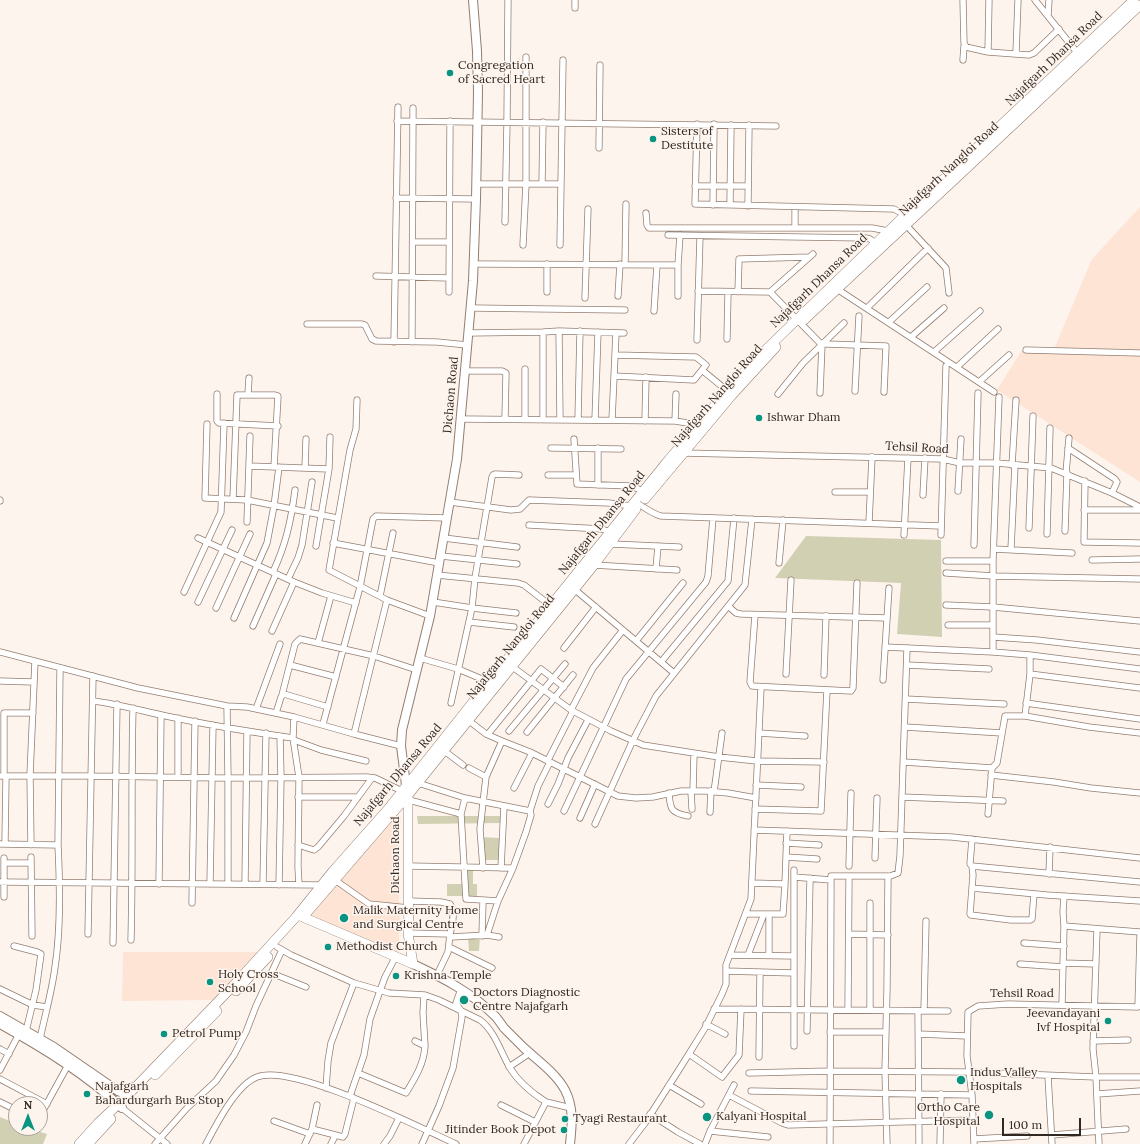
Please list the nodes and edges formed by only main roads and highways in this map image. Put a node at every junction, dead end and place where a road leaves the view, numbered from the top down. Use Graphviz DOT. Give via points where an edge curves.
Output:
graph roads {
  1 [pos="1135,4"];
  2 [pos="1080,55"];
  3 [pos="886,236"];
  4 [pos="798,320"];
  5 [pos="703,425"];
  6 [pos="635,504"];
  7 [pos="571,587"];
  8 [pos="508,664"];
  9 [pos="406,792"];
  10 [pos="300,916"];
  11 [pos="120,1106"];
  12 [pos="79,1144"];
  13 [pos="88,1144"];
  1 -- 2 [label="main road, Najafgarh Nangloi Road"];
  2 -- 3 [label="main road, Najafgarh Dhansa Road" via="904,215"];
  2 -- 3 [label="main road, Najafgarh Nangloi Road" via="1014,124 906,225"];
  3 -- 4 [label="main road, Najafgarh Dhansa Road" via="875,243"];
  3 -- 4 [label="main road, Najafgarh Nangloi Road" via="837,289"];
  4 -- 5 [label="main road, Najafgarh Nangloi Road"];
  5 -- 6 [label="main road, Najafgarh Nangloi Road" via="683,453"];
  5 -- 6 [label="main road, Najafgarh Dhansa Road" via="643,491"];
  6 -- 7 [label="main road, Najafgarh Dhansa Road" via="610,532"];
  6 -- 7 [label="main road, Najafgarh Nangloi Road" via="611,544"];
  7 -- 8 [label="main road, Najafgarh Nangloi Road"];
  7 -- 8 [label="main road, Najafgarh Dhansa Road" via="551,606"];
  8 -- 9 [label="main road, Najafgarh Dhansa Road" via="489,682"];
  8 -- 9 [label="main road, Najafgarh Nangloi Road" via="441,754 418,782"];
  9 -- 10 [label="main road" via="335,880"];
  9 -- 10 [label="main road, Najafgarh Dhansa Road" via="322,885"];
  9 -- 10 [label="main road, Dichaon Road" via="408,933 413,964"];
  10 -- 11 [label="main road, Najafgarh Dhansa Road" via="139,1082"];
  10 -- 11 [label="main road" via="280,949 150,1080"];
  11 -- 12 [label="main road" via="93,1128"];
  11 -- 13 [label="main road"];
}
